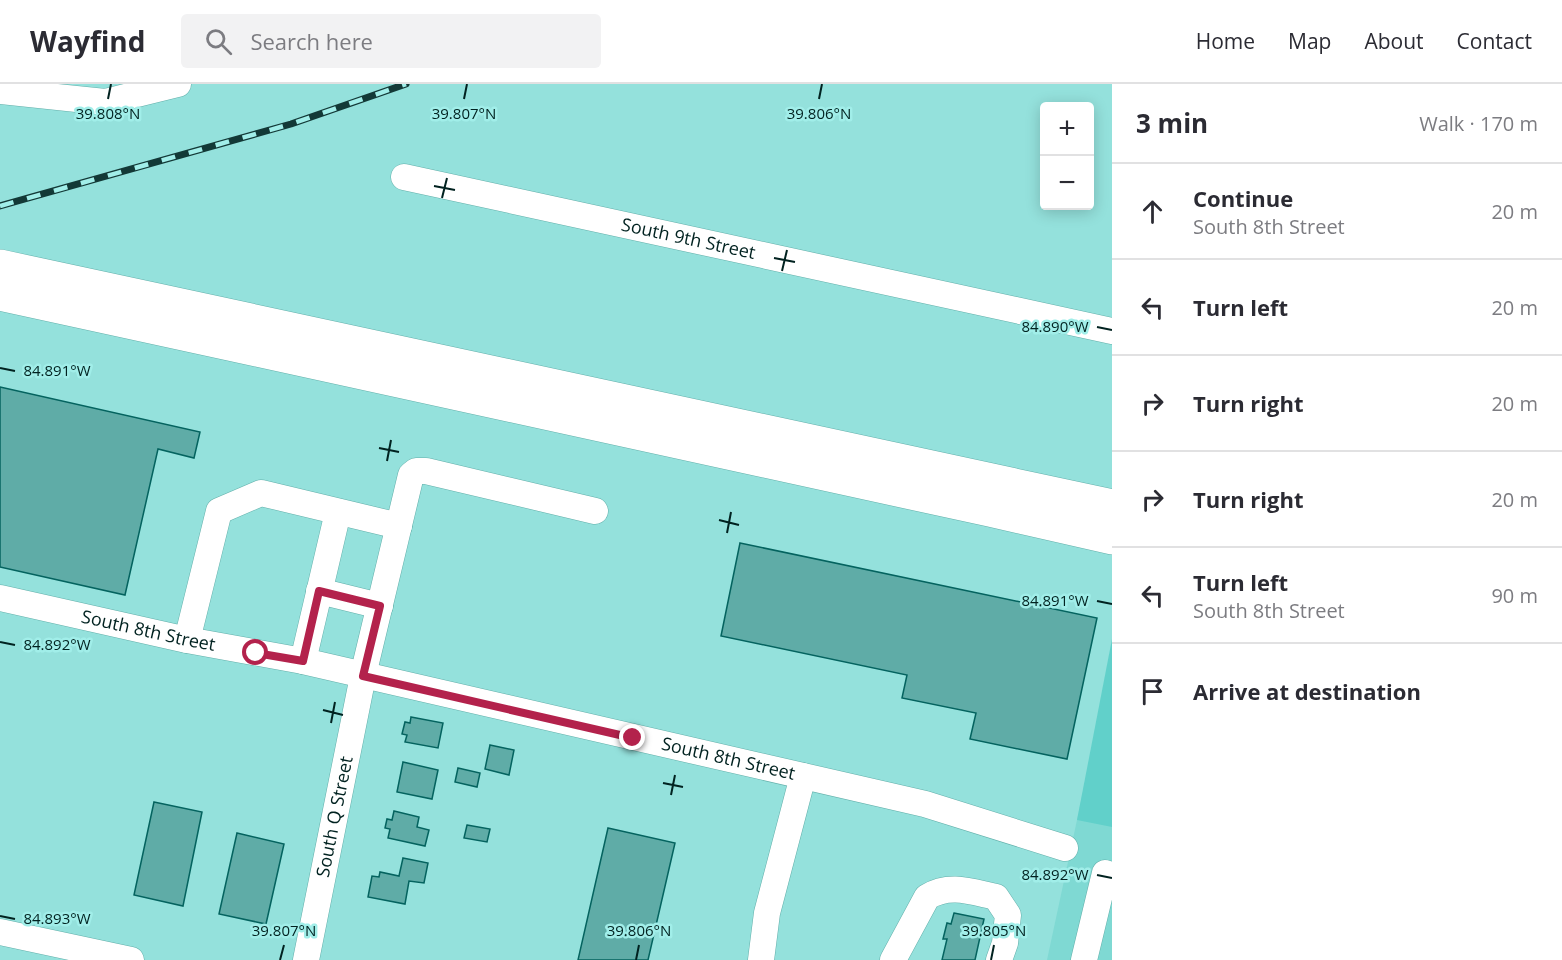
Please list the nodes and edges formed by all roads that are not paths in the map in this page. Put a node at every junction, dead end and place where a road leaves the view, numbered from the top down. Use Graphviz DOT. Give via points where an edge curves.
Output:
graph roads {
  1 [pos="178,84"];
  2 [pos="0,91"];
  3 [pos="404,177"];
  4 [pos="0,266"];
  5 [pos="0,294"];
  6 [pos="1112,331"];
  7 [pos="1112,506"];
  8 [pos="594,511"];
  9 [pos="338,512"];
  10 [pos="399,526"];
  11 [pos="1112,538"];
  12 [pos="319,591"];
  13 [pos="0,598"];
  14 [pos="380,606"];
  15 [pos="187,640"];
  16 [pos="303,661"];
  17 [pos="363,676"];
  18 [pos="803,776"];
  19 [pos="1065,848"];
  20 [pos="1112,875"];
  21 [pos="0,933"];
  22 [pos="131,960"];
  23 [pos="306,960"];
  24 [pos="760,960"];
  25 [pos="893,960"];
  26 [pos="999,960"];
  27 [pos="1084,960"];
  1 -- 2 [label="street" via="105,102"];
  3 -- 6 [label="street, South 9th Street"];
  4 -- 7 [label="highway"];
  5 -- 11 [label="highway"];
  8 -- 10 [label="street, South Q Street" via="416,471 411,475"];
  9 -- 10 [label="street"];
  9 -- 12 [label="street"];
  9 -- 15 [label="street" via="261,493 219,511"];
  10 -- 14 [label="street, South Q Street"];
  12 -- 14 [label="street"];
  12 -- 16 [label="street"];
  13 -- 15 [label="street, South 8th Street"];
  14 -- 17 [label="street, South Q Street"];
  15 -- 16 [label="street, South 8th Street"];
  16 -- 17 [label="street, South 8th Street"];
  17 -- 18 [label="street, South 8th Street"];
  17 -- 23 [label="street, South Q Street"];
  18 -- 19 [label="street, South 8th Street" via="925,804"];
  18 -- 24 [label="street" via="766,914"];
  20 -- 27 [label="street" via="1105,873"];
  21 -- 22 [label="street"];
  25 -- 26 [label="street" via="927,897 955,888 996,897 1008,915"];
}
